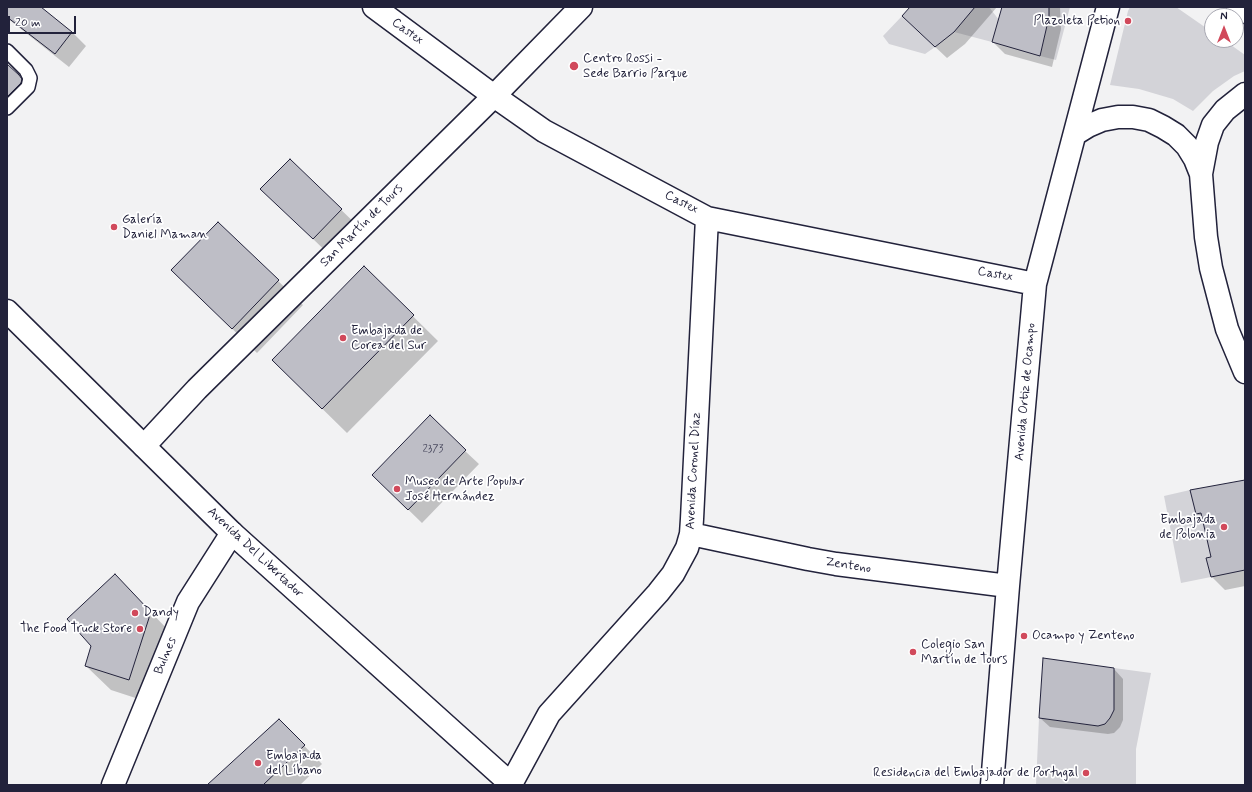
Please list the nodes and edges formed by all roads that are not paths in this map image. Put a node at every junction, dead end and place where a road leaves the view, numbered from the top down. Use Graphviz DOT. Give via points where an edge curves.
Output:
graph roads {
  1 [pos="374,7"];
  2 [pos="581,7"];
  3 [pos="1108,7"];
  4 [pos="1238,7"];
  5 [pos="1245,12"];
  6 [pos="7,51"];
  7 [pos="1245,94"];
  8 [pos="494,96"];
  9 [pos="7,108"];
  10 [pos="1075,134"];
  11 [pos="1201,174"];
  12 [pos="707,218"];
  13 [pos="1035,284"];
  14 [pos="7,311"];
  15 [pos="1245,372"];
  16 [pos="144,446"];
  17 [pos="232,533"];
  18 [pos="691,534"];
  19 [pos="1008,586"];
  20 [pos="113,785"];
  21 [pos="512,785"];
  22 [pos="992,785"];
  1 -- 8 [label="street, Castex"];
  2 -- 8 [label="street, San Martín de Tours"];
  3 -- 10 [label="street, Avenida Ortiz de Ocampo"];
  4 -- 5 [label="street"];
  6 -- 9 [label="lane" via="26,70 30,78 28,87"];
  7 -- 11 [label="street" via="1225,110 1213,125"];
  8 -- 12 [label="street, Castex" via="544,131"];
  8 -- 16 [label="street, San Martín de Tours" via="203,383"];
  10 -- 11 [label="street" via="1095,123 1118,117 1149,120 1176,135 1187,146"];
  10 -- 13 [label="street, Avenida Ortiz de Ocampo"];
  11 -- 15 [label="street" via="1211,268 1227,329"];
  12 -- 13 [label="street, Castex"];
  12 -- 18 [label="street, Avenida Coronel Díaz"];
  13 -- 19 [label="street, Avenida Ortiz de Ocampo"];
  14 -- 16 [label="street, Avenida Del Libertador"];
  16 -- 17 [label="street, Avenida Del Libertador"];
  17 -- 20 [label="street, Bulnes" via="188,602"];
  17 -- 21 [label="street, Avenida Del Libertador"];
  18 -- 19 [label="street, Zenteno" via="808,560"];
  18 -- 21 [label="street, Avenida Coronel Díaz" via="679,564 658,593 548,714"];
  19 -- 22 [label="street, Avenida Ortiz de Ocampo"];
}
